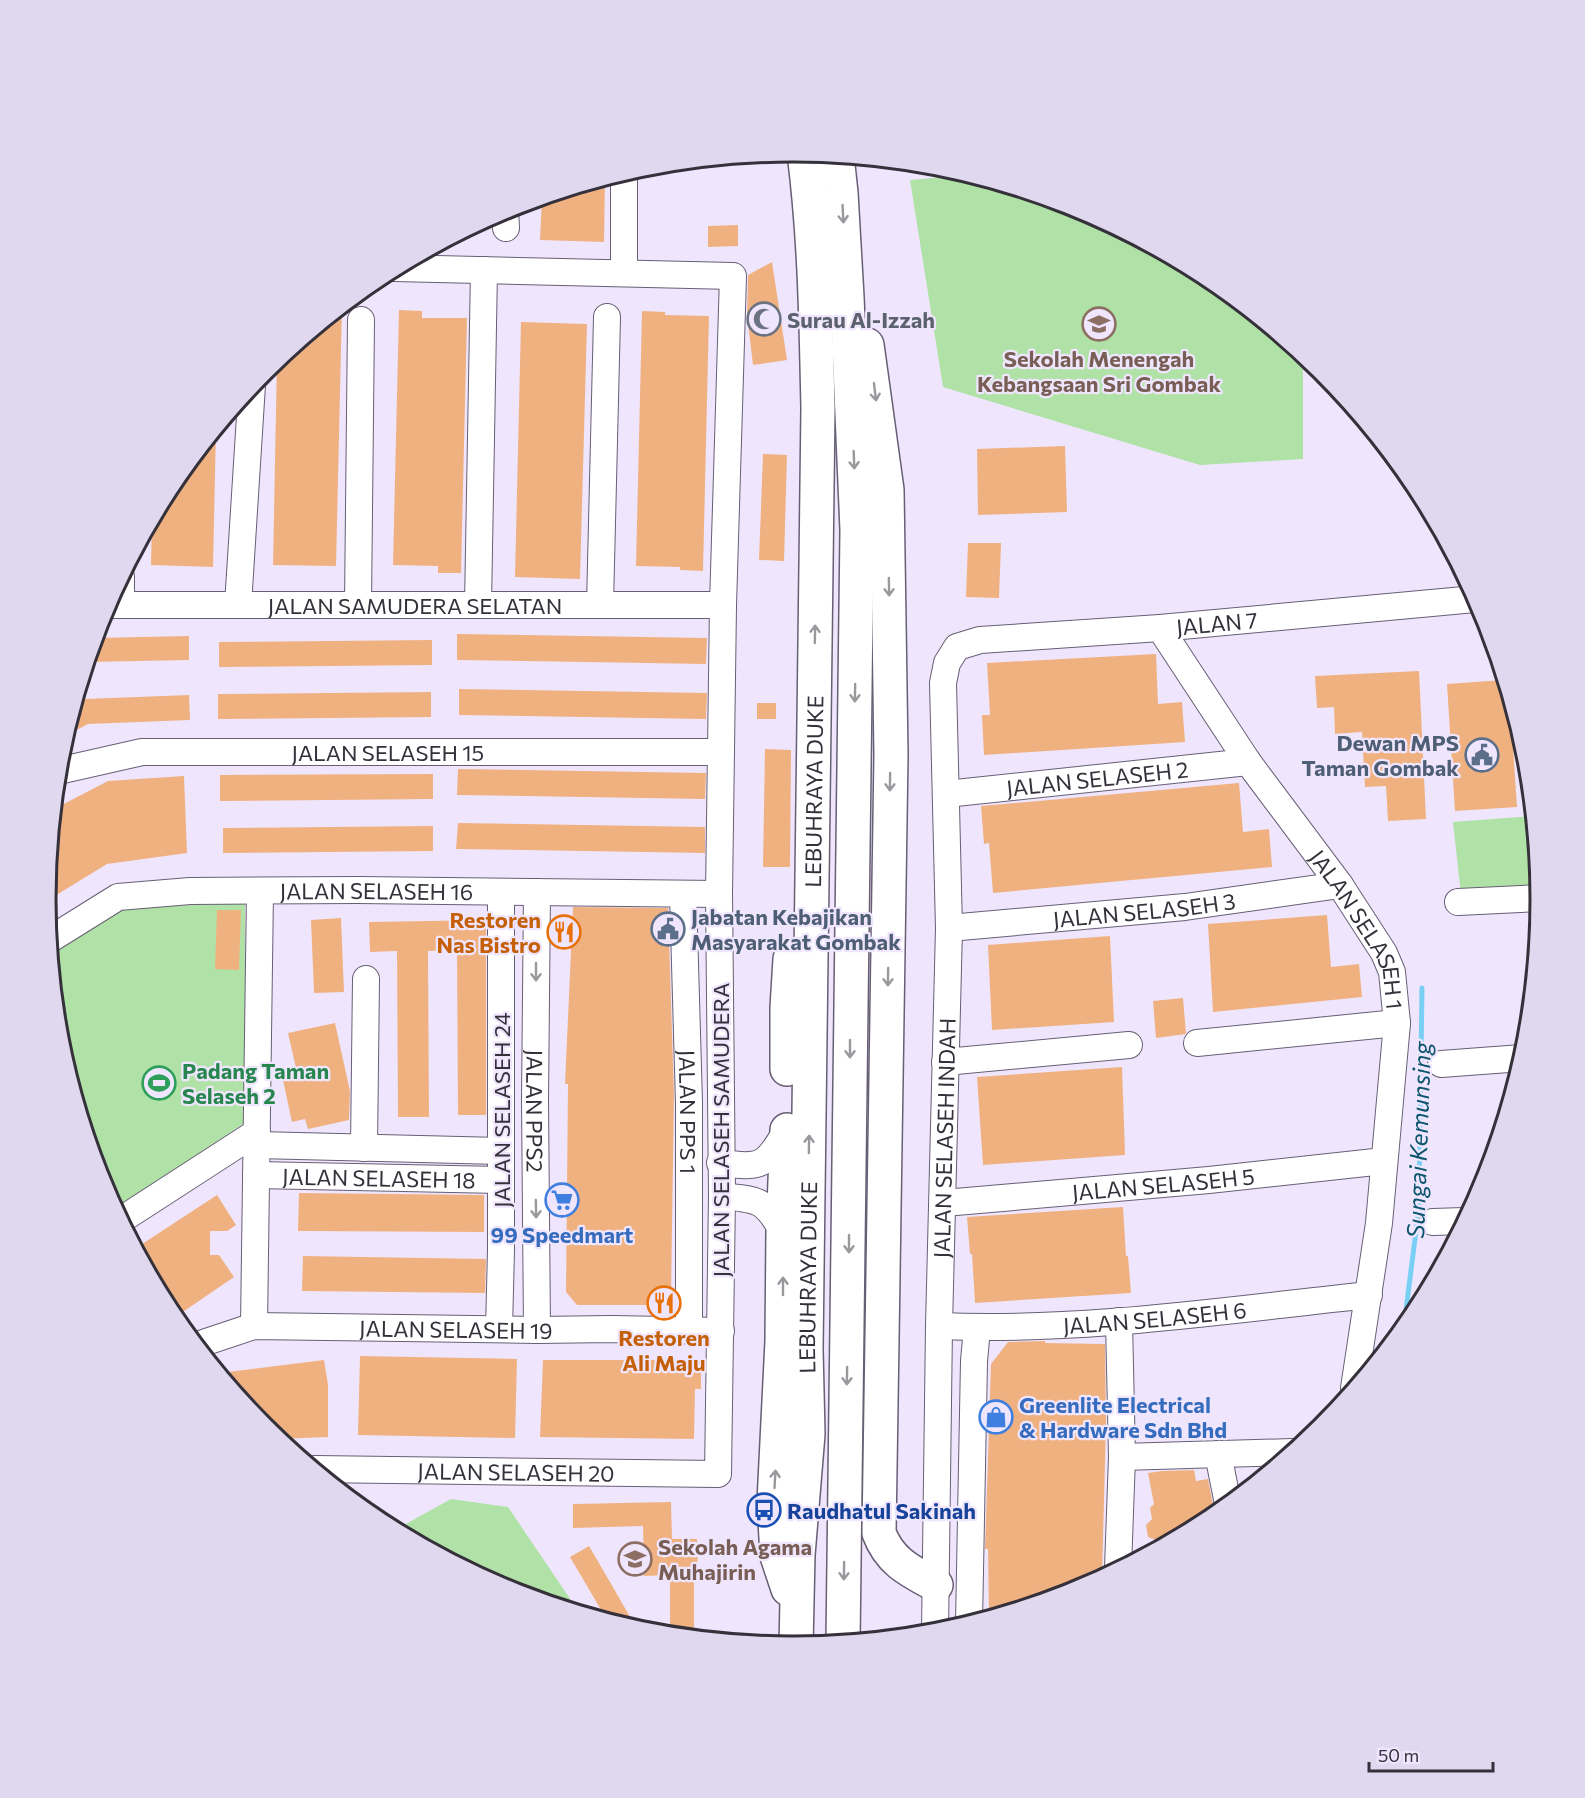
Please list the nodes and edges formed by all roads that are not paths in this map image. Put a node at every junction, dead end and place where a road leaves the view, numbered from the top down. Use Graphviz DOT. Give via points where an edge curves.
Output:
graph roads {
  1 [pos="805,163"];
  2 [pos="838,164"];
  3 [pos="624,182"];
  4 [pos="412,268"];
  5 [pos="484,270"];
  6 [pos="624,273"];
  7 [pos="847,297"];
  8 [pos="607,317"];
  9 [pos="361,320"];
  10 [pos="251,399"];
  11 [pos="1465,600"];
  12 [pos="117,605"];
  13 [pos="238,605"];
  14 [pos="358,605"];
  15 [pos="478,605"];
  16 [pos="600,605"];
  17 [pos="723,605"];
  18 [pos="1160,628"];
  19 [pos="957,647"];
  20 [pos="814,676"];
  21 [pos="721,752"];
  22 [pos="1248,762"];
  23 [pos="68,769"];
  24 [pos="946,794"];
  25 [pos="1340,885"];
  26 [pos="260,891"];
  27 [pos="501,892"];
  28 [pos="537,892"];
  29 [pos="683,894"];
  30 [pos="718,894"];
  31 [pos="1530,898"];
  32 [pos="1458,902"];
  33 [pos="949,928"];
  34 [pos="57,935"];
  35 [pos="366,979"];
  36 [pos="1397,1023"];
  37 [pos="1197,1043"];
  38 [pos="1129,1045"];
  39 [pos="1511,1059"];
  40 [pos="945,1062"];
  41 [pos="1440,1064"];
  42 [pos="787,1130"];
  43 [pos="257,1139"];
  44 [pos="364,1148"];
  45 [pos="501,1151"];
  46 [pos="1384,1161"];
  47 [pos="720,1163"];
  48 [pos="256,1175"];
  49 [pos="501,1180"];
  50 [pos="722,1196"];
  51 [pos="944,1203"];
  52 [pos="128,1217"];
  53 [pos="1455,1221"];
  54 [pos="1433,1222"];
  55 [pos="783,1232"];
  56 [pos="1369,1295"];
  57 [pos="1119,1321"];
  58 [pos="254,1326"];
  59 [pos="939,1326"];
  60 [pos="977,1328"];
  61 [pos="499,1329"];
  62 [pos="537,1330"];
  63 [pos="689,1330"];
  64 [pos="721,1331"];
  65 [pos="205,1343"];
  66 [pos="1356,1373"];
  67 [pos="1279,1452"];
  68 [pos="1218,1454"];
  69 [pos="1122,1456"];
  70 [pos="326,1469"];
  71 [pos="718,1474"];
  72 [pos="1226,1495"];
  73 [pos="1118,1560"];
  74 [pos="936,1585"];
  75 [pos="796,1610"];
  76 [pos="969,1614"];
  77 [pos="935,1622"];
  78 [pos="843,1634"];
  79 [pos="796,1636"];
  20 -- 1 [label="highway, LEBUHRAYA DUKE, one-way" via="818,408 815,259"];
  2 -- 7 [label="highway, LEBUHRAYA DUKE, one-way"];
  3 -- 6 [label="street"];
  4 -- 5 [label="street"];
  5 -- 6 [label="street"];
  5 -- 15 [label="street"];
  6 -- 17 [label="street, JALAN SELASEH SAMUDERA" via="732,276"];
  7 -- 74 [label="highway, one-way" via="870,352 887,490 891,767 879,1533 893,1558"];
  7 -- 78 [label="highway, LEBUHRAYA DUKE, one-way" via="857,530"];
  8 -- 16 [label="street"];
  9 -- 14 [label="street"];
  10 -- 13 [label="street"];
  11 -- 18 [label="street, JALAN 7"];
  12 -- 13 [label="street, JALAN SAMUDERA SELATAN"];
  13 -- 14 [label="street, JALAN SAMUDERA SELATAN"];
  14 -- 15 [label="street, JALAN SAMUDERA SELATAN"];
  15 -- 16 [label="street, JALAN SAMUDERA SELATAN"];
  16 -- 17 [label="street, JALAN SAMUDERA SELATAN"];
  17 -- 21 [label="street, JALAN SELASEH SAMUDERA"];
  18 -- 19 [label="street, JALAN 7" via="980,640"];
  18 -- 22 [label="street, JALAN SELASEH 1"];
  19 -- 24 [label="street, JALAN SELASEH INDAH" via="947,663 943,683"];
  20 -- 42 [label="highway" via="787,1008"];
  75 -- 20 [label="highway, LEBUHRAYA DUKE, one-way" via="808,1434"];
  21 -- 23 [label="street, JALAN SELASEH 15" via="142,752"];
  21 -- 30 [label="street, JALAN SELASEH SAMUDERA"];
  22 -- 24 [label="street, JALAN SELASEH 2"];
  22 -- 25 [label="street, JALAN SELASEH 1"];
  24 -- 33 [label="street, JALAN SELASEH INDAH"];
  25 -- 33 [label="street, JALAN SELASEH 3" via="1185,907"];
  25 -- 36 [label="street, JALAN SELASEH 1" via="1392,972"];
  26 -- 27 [label="street, JALAN SELASEH 16"];
  26 -- 34 [label="street, JALAN SELASEH 16" via="118,897"];
  26 -- 43 [label="street"];
  27 -- 28 [label="street, JALAN SELASEH 16"];
  27 -- 45 [label="street, JALAN SELASEH 24"];
  28 -- 29 [label="street, JALAN SELASEH 16"];
  28 -- 62 [label="street, JALAN PPS2, one-way"];
  29 -- 30 [label="street, JALAN SELASEH 16"];
  29 -- 63 [label="street, JALAN PPS 1" via="689,1103"];
  30 -- 47 [label="street, JALAN SELASEH SAMUDERA"];
  31 -- 32 [label="street"];
  33 -- 40 [label="street, JALAN SELASEH INDAH"];
  35 -- 44 [label="street"];
  36 -- 37 [label="street"];
  36 -- 46 [label="street, JALAN SELASEH 1"];
  38 -- 40 [label="street"];
  39 -- 41 [label="street"];
  40 -- 51 [label="street, JALAN SELASEH INDAH"];
  42 -- 47 [label="street" via="763,1162 750,1166"];
  42 -- 55 [label="highway"];
  43 -- 44 [label="street, JALAN SELASEH 18"];
  43 -- 48 [label="street"];
  43 -- 52 [label="street"];
  44 -- 45 [label="street, JALAN SELASEH 18"];
  45 -- 49 [label="street, JALAN SELASEH 24"];
  46 -- 51 [label="street, JALAN SELASEH 5"];
  46 -- 56 [label="street, JALAN SELASEH 1"];
  47 -- 50 [label="street, JALAN SELASEH SAMUDERA"];
  48 -- 49 [label="street, JALAN SELASEH 18"];
  48 -- 58 [label="street"];
  49 -- 61 [label="street, JALAN SELASEH 24"];
  50 -- 55 [label="street" via="761,1202"];
  50 -- 64 [label="street, JALAN SELASEH SAMUDERA"];
  51 -- 59 [label="street, JALAN SELASEH INDAH"];
  53 -- 54 [label="street"];
  75 -- 55 [label="highway, one-way" via="777,1556 775,1537"];
  56 -- 57 [label="street, JALAN SELASEH 6"];
  56 -- 66 [label="street, JALAN SELASEH 1"];
  57 -- 60 [label="street, JALAN SELASEH 6"];
  57 -- 69 [label="street"];
  58 -- 61 [label="street, JALAN SELASEH 19"];
  58 -- 65 [label="street, JALAN SELASEH 19"];
  59 -- 60 [label="street, JALAN SELASEH 6"];
  59 -- 74 [label="street, JALAN SELASEH INDAH"];
  60 -- 76 [label="street"];
  61 -- 62 [label="street, JALAN SELASEH 19"];
  62 -- 63 [label="street, JALAN SELASEH 19"];
  63 -- 64 [label="street, JALAN SELASEH 19"];
  64 -- 71 [label="street, JALAN SELASEH SAMUDERA"];
  67 -- 68 [label="street"];
  68 -- 69 [label="street"];
  68 -- 72 [label="street"];
  69 -- 73 [label="street"];
  70 -- 71 [label="street, JALAN SELASEH 20"];
  74 -- 77 [label="street, JALAN SELASEH INDAH"];
  75 -- 79 [label="highway, LEBUHRAYA DUKE"];
}
